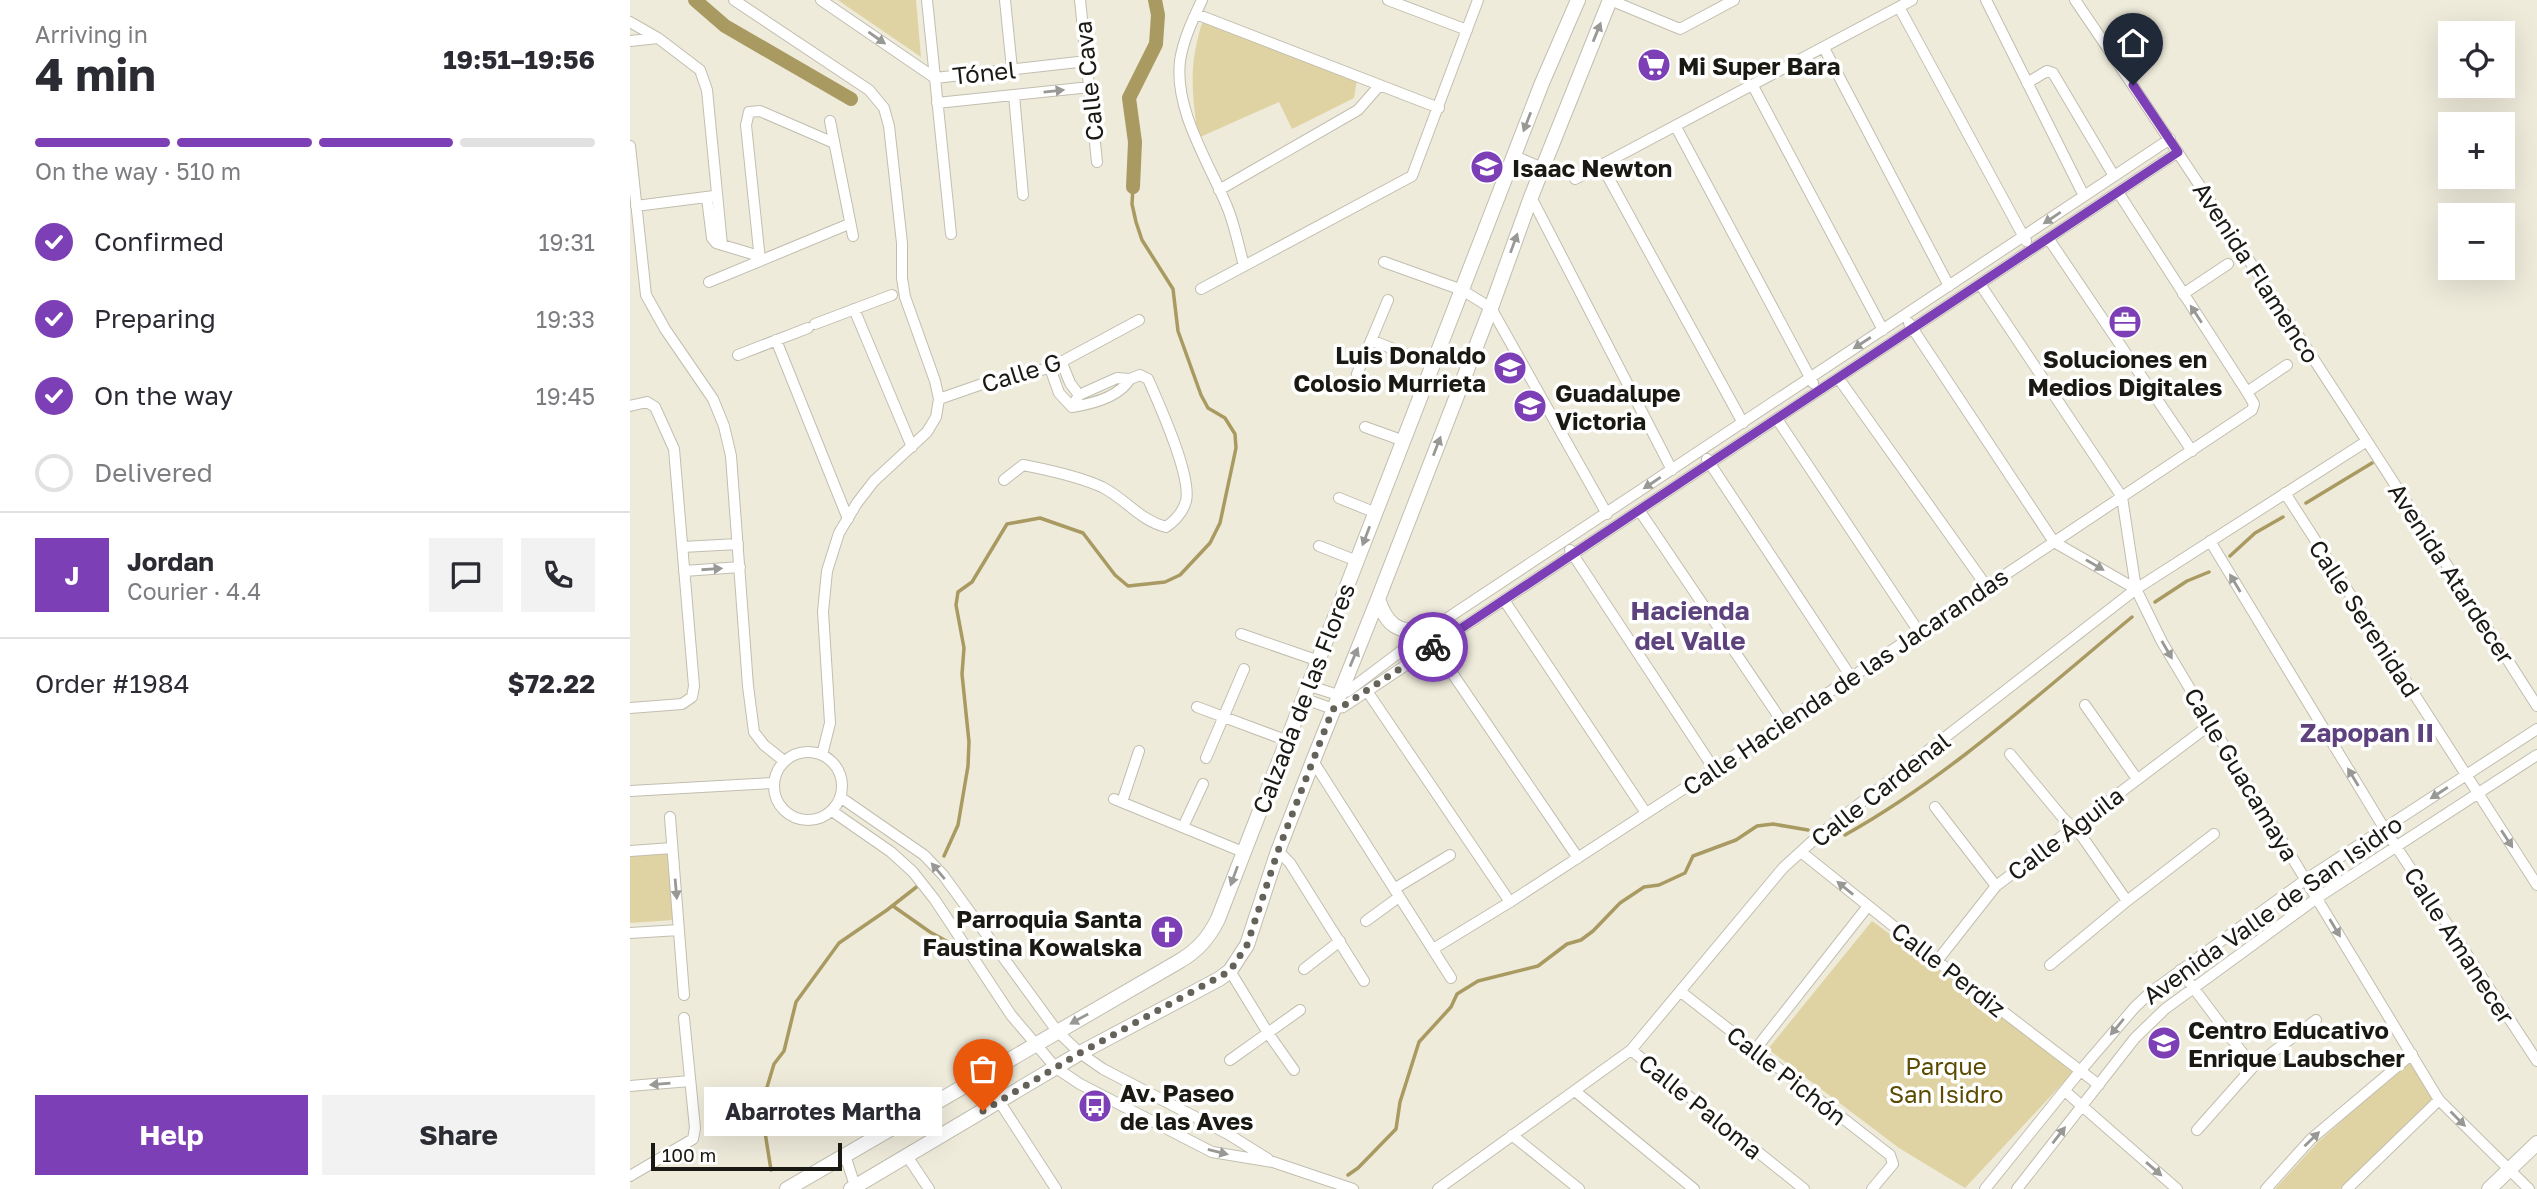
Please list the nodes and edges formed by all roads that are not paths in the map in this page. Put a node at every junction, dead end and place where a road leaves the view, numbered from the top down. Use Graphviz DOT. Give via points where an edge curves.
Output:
graph roads {
  1 [pos="734,0"];
  2 [pos="821,0"];
  3 [pos="927,0"];
  4 [pos="1006,0"];
  5 [pos="1080,0"];
  6 [pos="1202,0"];
  7 [pos="1388,0"];
  8 [pos="1478,0"];
  9 [pos="1578,0"];
  10 [pos="1610,0"];
  11 [pos="1711,0"];
  12 [pos="1734,0"];
  13 [pos="1912,0"];
  14 [pos="1986,0"];
  15 [pos="2076,0"];
  16 [pos="1899,7"];
  17 [pos="1196,14"];
  18 [pos="1705,16"];
  19 [pos="630,22"];
  20 [pos="1467,30"];
  21 [pos="658,38"];
  22 [pos="630,41"];
  23 [pos="1824,48"];
  24 [pos="1087,61"];
  25 [pos="1012,69"];
  26 [pos="935,78"];
  27 [pos="2027,83"];
  28 [pos="1380,86"];
  29 [pos="1753,86"];
  30 [pos="1090,87"];
  31 [pos="1014,95"];
  32 [pos="937,103"];
  33 [pos="1439,108"];
  34 [pos="830,121"];
  35 [pos="1676,127"];
  36 [pos="2170,139"];
  37 [pos="834,143"];
  38 [pos="630,146"];
  39 [pos="2178,152"];
  40 [pos="1514,158"];
  41 [pos="1097,162"];
  42 [pos="1602,166"];
  43 [pos="1542,170"];
  44 [pos="2114,176"];
  45 [pos="1576,179"];
  46 [pos="1219,190"];
  47 [pos="2118,192"];
  48 [pos="1023,195"];
  49 [pos="2084,196"];
  50 [pos="712,197"];
  51 [pos="1531,197"];
  52 [pos="636,205"];
  53 [pos="849,224"];
  54 [pos="951,234"];
  55 [pos="853,236"];
  56 [pos="2023,237"];
  57 [pos="2048,238"];
  58 [pos="2032,249"];
  59 [pos="760,258"];
  60 [pos="1384,262"];
  61 [pos="2228,264"];
  62 [pos="1244,266"];
  63 [pos="709,282"];
  64 [pos="1980,284"];
  65 [pos="1949,286"];
  66 [pos="1201,289"];
  67 [pos="1462,290"];
  68 [pos="2183,293"];
  69 [pos="892,295"];
  70 [pos="1388,300"];
  71 [pos="1491,308"];
  72 [pos="854,309"];
  73 [pos="1905,316"];
  74 [pos="1139,320"];
  75 [pos="1913,328"];
  76 [pos="1883,330"];
  77 [pos="776,340"];
  78 [pos="1371,340"];
  79 [pos="738,355"];
  80 [pos="1062,363"];
  81 [pos="1433,365"];
  82 [pos="2287,365"];
  83 [pos="1050,368"];
  84 [pos="1357,374"];
  85 [pos="1810,378"];
  86 [pos="1130,379"];
  87 [pos="1839,379"];
  88 [pos="1818,391"];
  89 [pos="2247,392"];
  90 [pos="1079,395"];
  91 [pos="939,399"];
  92 [pos="630,406"];
  93 [pos="1072,407"];
  94 [pos="1777,419"];
  95 [pos="1744,423"];
  96 [pos="1365,427"];
  97 [pos="1404,440"];
  98 [pos="2367,440"];
  99 [pos="912,447"];
  100 [pos="1701,451"];
  101 [pos="2192,451"];
  102 [pos="1709,463"];
  103 [pos="1672,470"];
  104 [pos="1003,480"];
  105 [pos="2285,493"];
  106 [pos="2122,497"];
  107 [pos="1339,498"];
  108 [pos="1639,510"];
  109 [pos="1376,513"];
  110 [pos="1606,514"];
  111 [pos="848,519"];
  112 [pos="2210,541"];
  113 [pos="1565,542"];
  114 [pos="2054,542"];
  115 [pos="738,544"];
  116 [pos="1318,545"];
  117 [pos="682,547"];
  118 [pos="1573,554"];
  119 [pos="1357,561"];
  120 [pos="740,566"];
  121 [pos="684,571"];
  122 [pos="1987,587"];
  123 [pos="2136,589"];
  124 [pos="1378,599"];
  125 [pos="1504,600"];
  126 [pos="1919,632"];
  127 [pos="1425,633"];
  128 [pos="1241,634"];
  129 [pos="1434,646"];
  130 [pos="1319,662"];
  131 [pos="1244,670"];
  132 [pos="1851,677"];
  133 [pos="1367,691"];
  134 [pos="1307,692"];
  135 [pos="1336,702"];
  136 [pos="2085,705"];
  137 [pos="2537,706"];
  138 [pos="1197,707"];
  139 [pos="630,708"];
  140 [pos="1223,717"];
  141 [pos="1783,723"];
  142 [pos="2211,724"];
  143 [pos="2537,729"];
  144 [pos="1287,741"];
  145 [pos="1139,751"];
  146 [pos="2010,754"];
  147 [pos="822,755"];
  148 [pos="2537,755"];
  149 [pos="1206,758"];
  150 [pos="784,761"];
  151 [pos="1312,761"];
  152 [pos="1714,768"];
  153 [pos="2466,776"];
  154 [pos="2137,779"];
  155 [pos="773,783"];
  156 [pos="1203,784"];
  157 [pos="630,791"];
  158 [pos="2478,794"];
  159 [pos="841,797"];
  160 [pos="1935,807"];
  161 [pos="832,811"];
  162 [pos="1646,813"];
  163 [pos="670,817"];
  164 [pos="1183,827"];
  165 [pos="2073,828"];
  166 [pos="2384,828"];
  167 [pos="2214,834"];
  168 [pos="2396,847"];
  169 [pos="672,848"];
  170 [pos="630,851"];
  171 [pos="1278,851"];
  172 [pos="1243,852"];
  173 [pos="1801,852"];
  174 [pos="1450,855"];
  175 [pos="1578,858"];
  176 [pos="2305,880"];
  177 [pos="2537,885"];
  178 [pos="1996,886"];
  179 [pos="1397,893"];
  180 [pos="956,895"];
  181 [pos="2317,898"];
  182 [pos="2127,901"];
  183 [pos="1510,902"];
  184 [pos="938,906"];
  185 [pos="1868,906"];
  186 [pos="1366,921"];
  187 [pos="679,930"];
  188 [pos="630,933"];
  189 [pos="1340,941"];
  190 [pos="1433,949"];
  191 [pos="1937,961"];
  192 [pos="2050,965"];
  193 [pos="1304,969"];
  194 [pos="2180,970"];
  195 [pos="1230,971"];
  196 [pos="1451,978"];
  197 [pos="1364,981"];
  198 [pos="2193,988"];
  199 [pos="1681,992"];
  200 [pos="684,995"];
  201 [pos="1300,1010"];
  202 [pos="684,1018"];
  203 [pos="2316,1020"];
  204 [pos="1057,1031"];
  205 [pos="1268,1033"];
  206 [pos="1035,1044"];
  207 [pos="1631,1050"];
  208 [pos="1754,1051"];
  209 [pos="1080,1053"];
  210 [pos="2412,1054"];
  211 [pos="1230,1060"];
  212 [pos="2537,1061"];
  213 [pos="2253,1067"];
  214 [pos="1056,1068"];
  215 [pos="1294,1070"];
  216 [pos="2081,1070"];
  217 [pos="690,1081"];
  218 [pos="2099,1085"];
  219 [pos="630,1086"];
  220 [pos="1575,1091"];
  221 [pos="2066,1092"];
  222 [pos="2439,1100"];
  223 [pos="999,1101"];
  224 [pos="2082,1107"];
  225 [pos="2197,1130"];
  226 [pos="1512,1135"];
  227 [pos="2537,1143"];
  228 [pos="845,1155"];
  229 [pos="907,1156"];
  230 [pos="1273,1163"];
  231 [pos="2509,1170"];
  232 [pos="630,1175"];
  233 [pos="918,1175"];
  234 [pos="854,1188"];
  235 [pos="1874,1188"];
  236 [pos="787,1189"];
  237 [pos="920,1189"];
  238 [pos="929,1189"];
  239 [pos="1056,1189"];
  240 [pos="1353,1189"];
  241 [pos="1438,1189"];
  242 [pos="1579,1189"];
  243 [pos="1694,1189"];
  244 [pos="1804,1189"];
  245 [pos="1985,1189"];
  246 [pos="2018,1189"];
  247 [pos="2177,1189"];
  248 [pos="2266,1189"];
  249 [pos="2347,1189"];
  250 [pos="2489,1189"];
  251 [pos="2529,1189"];
  1 -- 91 [label="street" via="869,90 884,108 905,297"];
  2 -- 26 [label="street, Tónel, one-way"];
  3 -- 26 [label="street"];
  4 -- 25 [label="street"];
  5 -- 24 [label="street, Calle Cava"];
  6 -- 17 [label="street"];
  7 -- 20 [label="street"];
  8 -- 20 [label="street"];
  9 -- 40 [label="street, Calzada de las Flores, one-way"];
  10 -- 18 [label="street" via="1680,29"];
  43 -- 10 [label="street, Calzada de las Flores, one-way"];
  11 -- 18 [label="street"];
  12 -- 18 [label="street"];
  13 -- 16 [label="street"];
  14 -- 27 [label="street"];
  15 -- 36 [label="street, Avenida Flamenco"];
  16 -- 23 [label="street"];
  16 -- 56 [label="street"];
  17 -- 28 [label="street"];
  17 -- 46 [label="street" via="1182,52 1181,82 1188,117"];
  19 -- 21 [label="street"];
  20 -- 33 [label="street"];
  21 -- 22 [label="street"];
  21 -- 50 [label="street" via="700,70 706,90"];
  23 -- 29 [label="street"];
  23 -- 65 [label="street"];
  24 -- 25 [label="street, Tónel"];
  24 -- 30 [label="street, Calle Cava"];
  25 -- 26 [label="street, Tónel"];
  26 -- 32 [label="street"];
  27 -- 44 [label="street" via="2048,71 2053,73"];
  27 -- 49 [label="street"];
  28 -- 33 [label="street"];
  28 -- 46 [label="street" via="1357,110"];
  29 -- 35 [label="street"];
  29 -- 76 [label="street"];
  31 -- 30 [label="street, Tónel, one-way"];
  30 -- 41 [label="street, Calle Cava"];
  31 -- 32 [label="street, Tónel"];
  31 -- 48 [label="street"];
  32 -- 54 [label="street"];
  33 -- 62 [label="street" via="1412,176"];
  34 -- 37 [label="street"];
  35 -- 42 [label="street"];
  35 -- 85 [label="street"];
  36 -- 39 [label="street, Avenida Flamenco"];
  36 -- 44 [label="street"];
  37 -- 53 [label="street"];
  37 -- 59 [label="street" via="760,111 749,112 746,125"];
  38 -- 52 [label="street"];
  39 -- 47 [label="street"];
  39 -- 98 [label="street, Avenida Flamenco"];
  40 -- 43 [label="street"];
  40 -- 67 [label="street, Calzada de las Flores"];
  42 -- 45 [label="street"];
  42 -- 95 [label="street"];
  43 -- 51 [label="street, Calzada de las Flores"];
  44 -- 49 [label="street"];
  46 -- 62 [label="street"];
  47 -- 57 [label="street"];
  47 -- 68 [label="street"];
  49 -- 56 [label="street, one-way"];
  50 -- 52 [label="street"];
  50 -- 59 [label="street" via="722,245"];
  71 -- 51 [label="street, Calzada de las Flores, one-way"];
  51 -- 103 [label="street"];
  52 -- 115 [label="street" via="646,295 713,399 724,426"];
  53 -- 55 [label="street"];
  53 -- 59 [label="street"];
  56 -- 58 [label="street"];
  56 -- 65 [label="street"];
  57 -- 58 [label="street"];
  57 -- 101 [label="street"];
  58 -- 64 [label="street"];
  59 -- 63 [label="street"];
  60 -- 67 [label="street"];
  61 -- 68 [label="street"];
  62 -- 66 [label="street"];
  64 -- 75 [label="street"];
  64 -- 106 [label="street"];
  65 -- 73 [label="street"];
  67 -- 71 [label="street"];
  67 -- 81 [label="street, Calzada de las Flores"];
  89 -- 68 [label="street, one-way"];
  69 -- 72 [label="street"];
  70 -- 78 [label="street"];
  71 -- 110 [label="street"];
  124 -- 71 [label="street, Calzada de las Flores, one-way"];
  72 -- 77 [label="street"];
  72 -- 99 [label="street"];
  73 -- 75 [label="street"];
  73 -- 76 [label="street"];
  74 -- 80 [label="street, Calle G"];
  75 -- 87 [label="street"];
  75 -- 114 [label="street"];
  76 -- 85 [label="street, one-way"];
  77 -- 79 [label="street"];
  77 -- 111 [label="street"];
  78 -- 81 [label="street"];
  78 -- 84 [label="street"];
  80 -- 83 [label="street, Calle G"];
  80 -- 90 [label="street"];
  81 -- 97 [label="street, Calzada de las Flores"];
  82 -- 89 [label="street"];
  83 -- 91 [label="street, Calle G"];
  83 -- 93 [label="street" via="1059,393"];
  85 -- 88 [label="street"];
  85 -- 95 [label="street"];
  86 -- 90 [label="street" via="1117,378"];
  86 -- 93 [label="street" via="1124,388 1091,404"];
  86 -- 104 [label="street" via="1140,375 1148,379 1179,458 1186,499 1178,518 1166,527 1151,523 1103,487 1041,468 1023,465"];
  87 -- 88 [label="street"];
  87 -- 122 [label="street"];
  88 -- 94 [label="street"];
  89 -- 101 [label="street, Calle Hacienda de las Jacarandas" via="2254,408"];
  90 -- 93 [label="street"];
  91 -- 99 [label="street" via="936,417"];
  92 -- 117 [label="street" via="648,402 667,430 674,449"];
  94 -- 102 [label="street"];
  94 -- 126 [label="street"];
  95 -- 100 [label="street"];
  96 -- 97 [label="street"];
  97 -- 109 [label="street, Calzada de las Flores"];
  98 -- 105 [label="street, Calle Cardenal"];
  98 -- 137 [label="street, Avenida Atardecer"];
  99 -- 111 [label="street" via="874,481"];
  100 -- 102 [label="street"];
  100 -- 103 [label="street"];
  101 -- 106 [label="street, Calle Hacienda de las Jacarandas"];
  102 -- 108 [label="street"];
  102 -- 132 [label="street"];
  103 -- 110 [label="street, one-way"];
  105 -- 112 [label="street, Calle Cardenal"];
  105 -- 153 [label="street, Calle Serenidad"];
  106 -- 114 [label="street, Calle Hacienda de las Jacarandas"];
  106 -- 123 [label="street, Calle Guacamaya"];
  107 -- 109 [label="street"];
  108 -- 118 [label="street"];
  108 -- 141 [label="street"];
  109 -- 119 [label="street, Calzada de las Flores, one-way"];
  110 -- 113 [label="street"];
  111 -- 147 [label="street" via="827,571 824,598 830,723"];
  112 -- 123 [label="street, Calle Cardenal"];
  166 -- 112 [label="street, Calle Amanecer, one-way"];
  113 -- 118 [label="street"];
  113 -- 127 [label="street"];
  114 -- 122 [label="street, Calle Hacienda de las Jacarandas"];
  114 -- 123 [label="street, one-way"];
  115 -- 117 [label="street"];
  115 -- 120 [label="street"];
  116 -- 119 [label="street"];
  117 -- 121 [label="street"];
  118 -- 125 [label="street"];
  118 -- 152 [label="street"];
  119 -- 130 [label="street, Calzada de las Flores"];
  121 -- 120 [label="street, one-way"];
  120 -- 150 [label="street" via="754,732"];
  121 -- 139 [label="street" via="692,697 682,704"];
  122 -- 126 [label="street, Calle Hacienda de las Jacarandas"];
  123 -- 142 [label="street, Calle Guacamaya, one-way"];
  123 -- 173 [label="street, Calle Cardenal"];
  124 -- 127 [label="street" via="1385,617 1396,627"];
  135 -- 124 [label="street, Calzada de las Flores, one-way"];
  125 -- 129 [label="street"];
  125 -- 162 [label="street"];
  126 -- 132 [label="street, Calle Hacienda de las Jacarandas"];
  127 -- 129 [label="street"];
  127 -- 135 [label="street"];
  128 -- 130 [label="street"];
  129 -- 133 [label="street"];
  129 -- 175 [label="street"];
  130 -- 134 [label="street, Calzada de las Flores"];
  131 -- 140 [label="street"];
  132 -- 141 [label="street, Calle Hacienda de las Jacarandas"];
  133 -- 135 [label="street" via="1343,706"];
  133 -- 183 [label="street"];
  134 -- 135 [label="street"];
  134 -- 144 [label="street, Calzada de las Flores"];
  135 -- 151 [label="street, Calzada de las Flores"];
  136 -- 154 [label="street"];
  138 -- 140 [label="street"];
  140 -- 144 [label="street"];
  140 -- 149 [label="street"];
  141 -- 152 [label="street, Calle Hacienda de las Jacarandas"];
  142 -- 154 [label="street, Calle Águila"];
  142 -- 176 [label="street, Calle Guacamaya"];
  143 -- 153 [label="street, Avenida Valle de San Isidro"];
  144 -- 172 [label="street, Calzada de las Flores"];
  145 -- 164 [label="street" via="1118,800"];
  146 -- 165 [label="street"];
  147 -- 150 [label="street" via="806,751"];
  147 -- 159 [label="street" via="839,772"];
  148 -- 158 [label="street, Avenida Valle de San Isidro"];
  150 -- 155 [label="street"];
  151 -- 171 [label="street, Calzada de las Flores"];
  151 -- 179 [label="street"];
  152 -- 162 [label="street, Calle Hacienda de las Jacarandas"];
  153 -- 158 [label="street, Calle Serenidad"];
  153 -- 166 [label="street, Avenida Valle de San Isidro, one-way"];
  154 -- 165 [label="street, Calle Águila"];
  155 -- 157 [label="street"];
  155 -- 161 [label="street" via="776,800 793,818 818,819"];
  156 -- 164 [label="street"];
  158 -- 168 [label="street, Avenida Valle de San Isidro"];
  158 -- 177 [label="street, Calle Serenidad, one-way"];
  159 -- 161 [label="street"];
  180 -- 159 [label="street, one-way" via="924,855"];
  160 -- 178 [label="street"];
  161 -- 184 [label="street" via="891,852"];
  162 -- 175 [label="street, Calle Hacienda de las Jacarandas"];
  163 -- 169 [label="street"];
  164 -- 172 [label="street"];
  165 -- 178 [label="street, Calle Águila"];
  165 -- 182 [label="street"];
  166 -- 168 [label="street, Calle Amanecer"];
  166 -- 176 [label="street, Avenida Valle de San Isidro"];
  167 -- 182 [label="street"];
  168 -- 181 [label="street, Avenida Valle de San Isidro"];
  168 -- 212 [label="street, Calle Amanecer"];
  169 -- 170 [label="street"];
  169 -- 187 [label="street, one-way"];
  171 -- 189 [label="street"];
  171 -- 195 [label="street, Calzada de las Flores" via="1247,945"];
  172 -- 204 [label="street, Calzada de las Flores, one-way" via="1218,919 1195,952"];
  185 -- 173 [label="street, Calle Perdiz, one-way"];
  173 -- 199 [label="street, Calle Cardenal"];
  174 -- 179 [label="street"];
  175 -- 183 [label="street, Calle Hacienda de las Jacarandas"];
  176 -- 181 [label="street, Calle Guacamaya"];
  176 -- 194 [label="street, Avenida Valle de San Isidro"];
  178 -- 191 [label="street, Calle Águila"];
  179 -- 186 [label="street"];
  179 -- 190 [label="street"];
  180 -- 184 [label="street"];
  180 -- 204 [label="street"];
  181 -- 198 [label="street, Avenida Valle de San Isidro"];
  181 -- 210 [label="street, Calle Guacamaya, one-way"];
  182 -- 192 [label="street"];
  183 -- 190 [label="street, Calle Hacienda de las Jacarandas"];
  184 -- 206 [label="street"];
  185 -- 191 [label="street, Calle Perdiz"];
  185 -- 208 [label="street"];
  187 -- 188 [label="street"];
  187 -- 200 [label="street"];
  189 -- 193 [label="street"];
  189 -- 197 [label="street"];
  190 -- 196 [label="street"];
  191 -- 216 [label="street, Calle Perdiz"];
  194 -- 198 [label="street"];
  194 -- 216 [label="street, Avenida Valle de San Isidro, one-way" via="2135,1007"];
  195 -- 205 [label="street"];
  195 -- 209 [label="street, Calzada de las Flores"];
  198 -- 213 [label="street"];
  198 -- 218 [label="street, Avenida Valle de San Isidro" via="2143,1030"];
  199 -- 207 [label="street, Calle Cardenal"];
  199 -- 208 [label="street, Calle Pichón"];
  201 -- 205 [label="street"];
  202 -- 217 [label="street"];
  203 -- 213 [label="street"];
  204 -- 206 [label="street, Calzada de las Flores"];
  204 -- 209 [label="street"];
  205 -- 211 [label="street"];
  205 -- 215 [label="street"];
  206 -- 214 [label="street"];
  206 -- 228 [label="street, Calzada de las Flores"];
  207 -- 220 [label="street, Calle Cardenal"];
  207 -- 244 [label="street, Calle Paloma"];
  208 -- 235 [label="street, Calle Pichón" via="1893,1158"];
  209 -- 214 [label="street, Calzada de las Flores"];
  209 -- 230 [label="street"];
  210 -- 222 [label="street, Calle Guacamaya"];
  248 -- 210 [label="street, one-way" via="2311,1139"];
  213 -- 225 [label="street"];
  214 -- 223 [label="street, Calzada de las Flores"];
  214 -- 230 [label="street, one-way" via="1212,1152"];
  216 -- 218 [label="street, Calle Perdiz"];
  216 -- 221 [label="street, Avenida Valle de San Isidro"];
  217 -- 219 [label="street, one-way"];
  217 -- 232 [label="street" via="693,1139"];
  218 -- 224 [label="street, Avenida Valle de San Isidro"];
  220 -- 226 [label="street, Calle Cardenal"];
  220 -- 243 [label="street"];
  221 -- 224 [label="street"];
  221 -- 245 [label="street, Avenida Valle de San Isidro"];
  222 -- 231 [label="street, Calle Guacamaya, one-way"];
  222 -- 249 [label="street"];
  223 -- 229 [label="street, Calzada de las Flores"];
  223 -- 239 [label="street"];
  246 -- 224 [label="street, Avenida Valle de San Isidro, one-way"];
  224 -- 247 [label="street, one-way"];
  226 -- 241 [label="street, Calle Cardenal"];
  226 -- 242 [label="street"];
  227 -- 231 [label="street"];
  228 -- 234 [label="street"];
  228 -- 236 [label="street, Calzada de las Flores"];
  229 -- 233 [label="street"];
  229 -- 234 [label="street, Calzada de las Flores"];
  230 -- 240 [label="street"];
  231 -- 250 [label="street"];
  231 -- 251 [label="street, Calle Guacamaya"];
  233 -- 237 [label="street"];
  233 -- 238 [label="street"];
}
